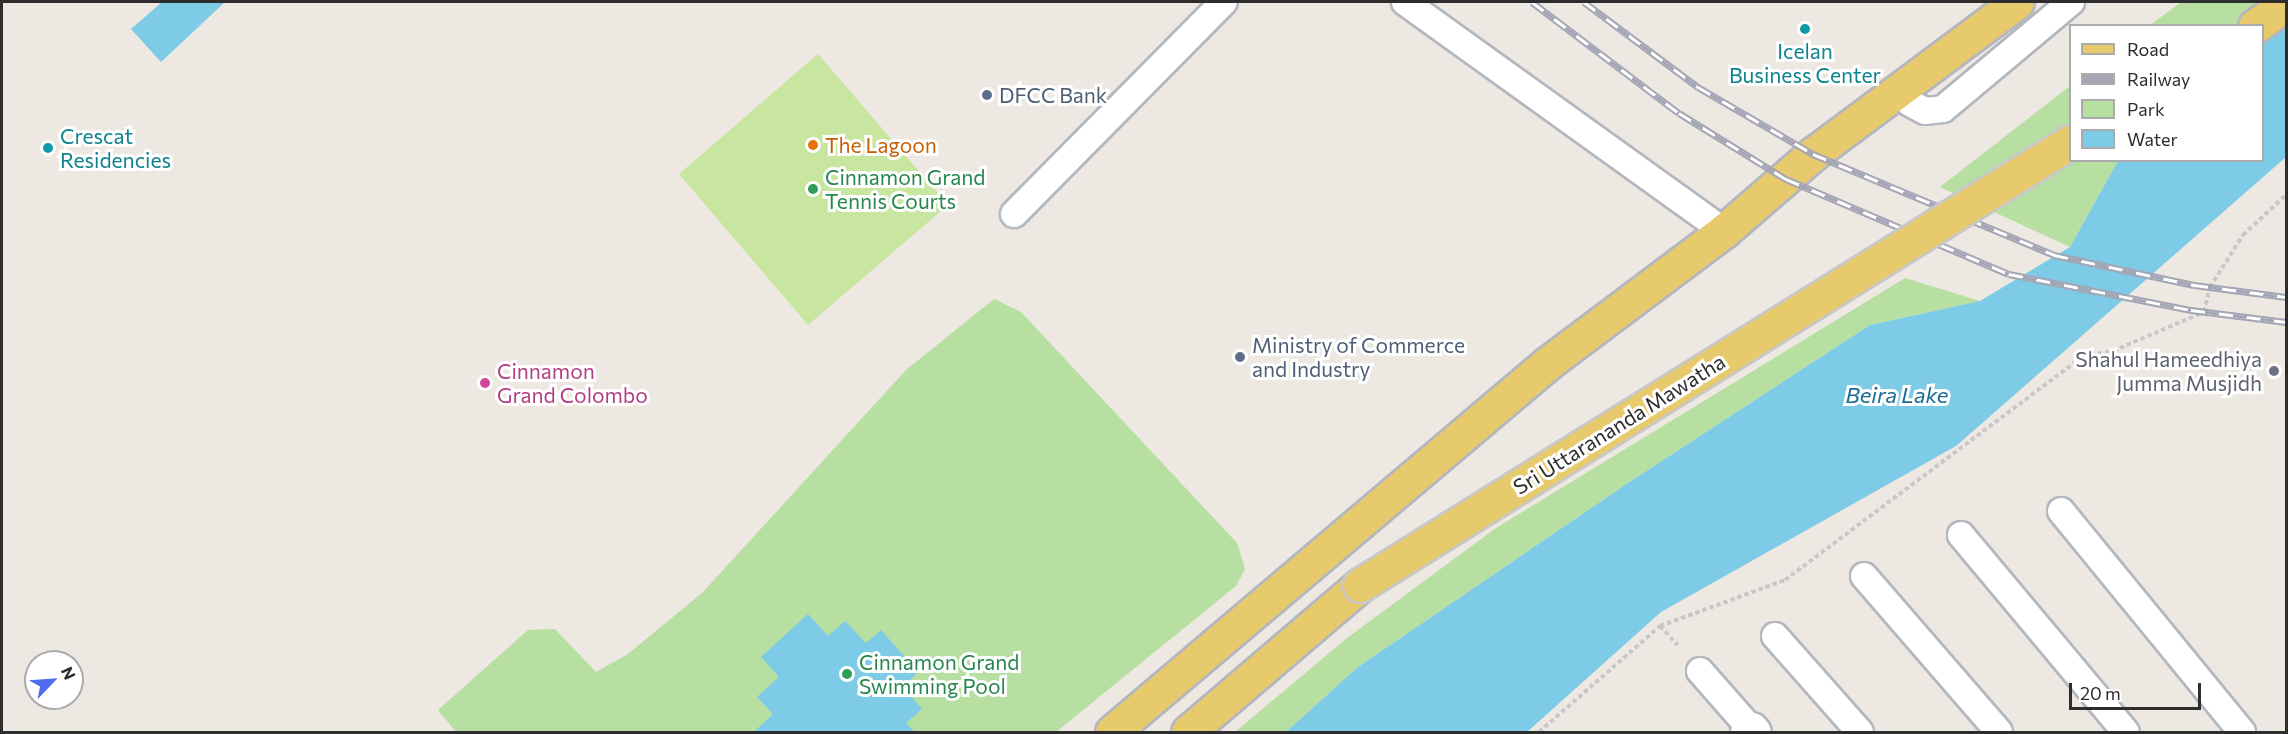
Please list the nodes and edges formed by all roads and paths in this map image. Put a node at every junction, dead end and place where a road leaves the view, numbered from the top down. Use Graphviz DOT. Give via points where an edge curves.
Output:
graph roads {
  1 [pos="1224,2"];
  2 [pos="1405,2"];
  3 [pos="2017,2"];
  4 [pos="2071,2"];
  5 [pos="2286,4"];
  6 [pos="2258,24"];
  7 [pos="1902,90"];
  8 [pos="2069,143"];
  9 [pos="2286,195"];
  10 [pos="1014,214"];
  11 [pos="1725,231"];
  12 [pos="2061,511"];
  13 [pos="1961,535"];
  14 [pos="1864,576"];
  15 [pos="1775,636"];
  16 [pos="1700,670"];
  17 [pos="1751,731"];
  18 [pos="1112,732"];
  19 [pos="1188,732"];
  20 [pos="1539,732"];
  21 [pos="1860,732"];
  22 [pos="1999,732"];
  23 [pos="2126,732"];
  24 [pos="2242,732"];
  1 -- 10 [label="lane"];
  2 -- 11 [label="lane"];
  3 -- 7 [label="main road"];
  4 -- 7 [label="lane" via="1943,109 1925,111 1910,103"];
  5 -- 6 [label="main road"];
  7 -- 11 [label="main road" via="1813,154"];
  8 -- 19 [label="main road, Sri Uttarananda Mawatha, bridge" via="1360,585"];
  9 -- 20 [label="path" via="2243,235 2210,287 2204,312 2124,347 2083,356 1785,580 1660,626"];
  11 -- 18 [label="main road" via="1548,363"];
  12 -- 24 [label="lane"];
  13 -- 23 [label="lane"];
  14 -- 22 [label="lane"];
  15 -- 21 [label="lane"];
  16 -- 17 [label="lane"];
}
